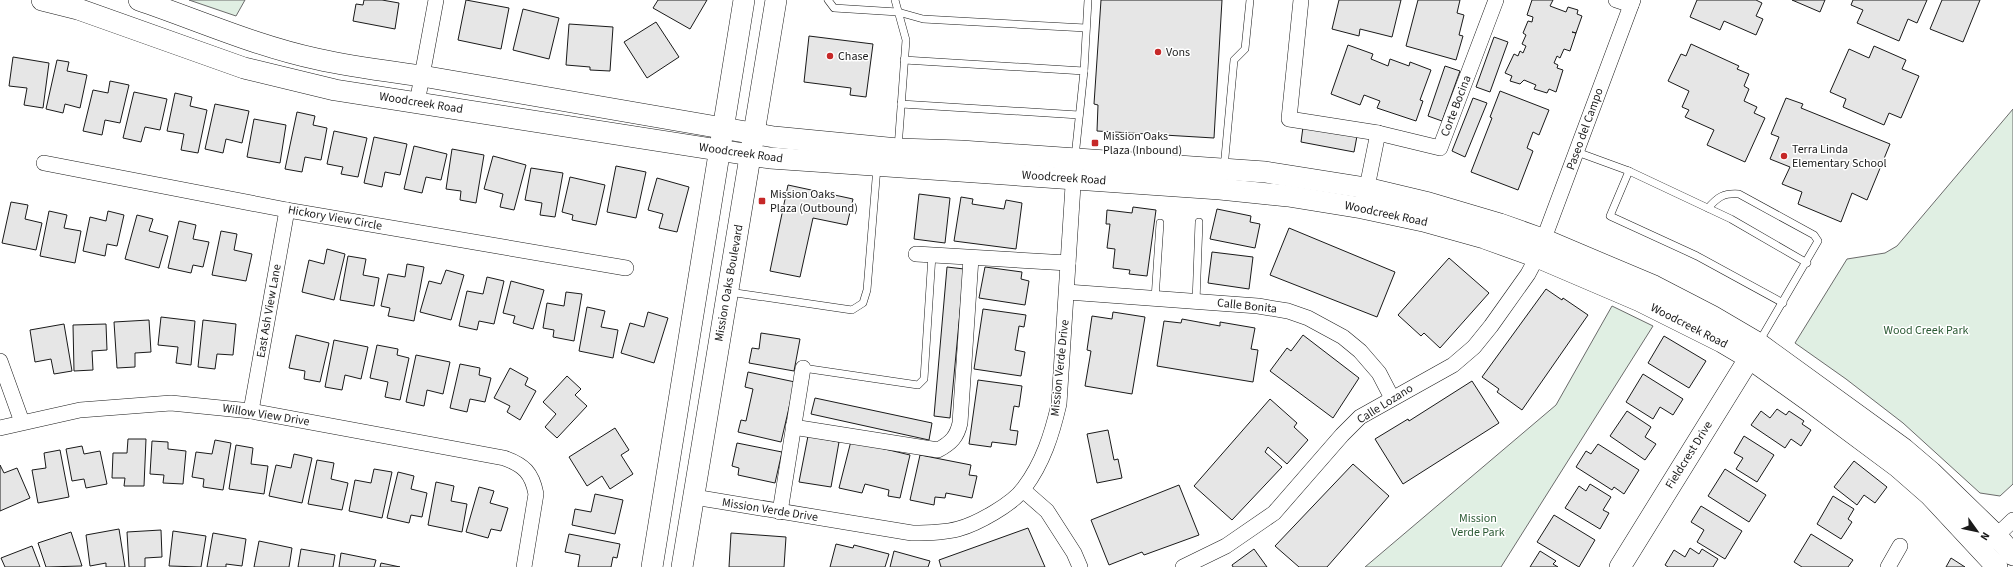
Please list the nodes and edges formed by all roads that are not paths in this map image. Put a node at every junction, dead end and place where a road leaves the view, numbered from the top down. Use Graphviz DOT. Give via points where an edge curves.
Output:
graph roads {
  1 [pos="42,0"];
  2 [pos="139,0"];
  3 [pos="436,0"];
  4 [pos="744,0"];
  5 [pos="776,0"];
  6 [pos="828,0"];
  7 [pos="895,0"];
  8 [pos="1088,0"];
  9 [pos="1250,0"];
  10 [pos="1301,0"];
  11 [pos="1496,0"];
  12 [pos="1616,0"];
  13 [pos="1632,3"];
  14 [pos="898,12"];
  15 [pos="1086,28"];
  16 [pos="904,60"];
  17 [pos="1084,71"];
  18 [pos="422,76"];
  19 [pos="418,103"];
  20 [pos="901,104"];
  21 [pos="1079,115"];
  22 [pos="723,129"];
  23 [pos="1378,133"];
  24 [pos="754,134"];
  25 [pos="898,149"];
  26 [pos="719,151"];
  27 [pos="1577,152"];
  28 [pos="750,155"];
  29 [pos="44,163"];
  30 [pos="877,167"];
  31 [pos="1224,168"];
  32 [pos="1074,169"];
  33 [pos="1629,171"];
  34 [pos="1364,198"];
  35 [pos="1708,208"];
  36 [pos="287,210"];
  37 [pos="1199,222"];
  38 [pos="1160,223"];
  39 [pos="1541,248"];
  40 [pos="916,254"];
  41 [pos="932,255"];
  42 [pos="971,258"];
  43 [pos="1068,263"];
  44 [pos="1807,263"];
  45 [pos="626,268"];
  46 [pos="728,292"];
  47 [pos="1066,292"];
  48 [pos="1155,299"];
  49 [pos="1196,302"];
  50 [pos="1783,303"];
  51 [pos="1754,351"];
  52 [pos="0,361"];
  53 [pos="803,368"];
  54 [pos="1392,398"];
  55 [pos="251,411"];
  56 [pos="22,422"];
  57 [pos="793,427"];
  58 [pos="0,428"];
  59 [pos="1023,490"];
  60 [pos="694,497"];
  61 [pos="780,512"];
  62 [pos="2013,520"];
  63 [pos="1990,543"];
  64 [pos="1900,546"];
  65 [pos="2013,555"];
  66 [pos="524,567"];
  67 [pos="652,567"];
  68 [pos="682,567"];
  69 [pos="1080,567"];
  70 [pos="1183,567"];
  71 [pos="1620,567"];
  72 [pos="1888,567"];
  73 [pos="1997,567"];
  1 -- 19 [label="main road, Woodcreek Road" via="78,9 244,68 335,90"];
  2 -- 18 [label="main road, Woodcreek Road" via="254,41 316,59"];
  3 -- 18 [label="street"];
  4 -- 22 [label="main road"];
  5 -- 24 [label="main road, Mission Oaks Boulevard"];
  6 -- 14 [label="lane" via="834,8"];
  7 -- 14 [label="lane"];
  8 -- 15 [label="lane"];
  9 -- 31 [label="lane" via="1245,50 1234,60"];
  10 -- 23 [label="street" via="1289,119"];
  11 -- 23 [label="street, Corte Bocina" via="1440,148"];
  12 -- 13 [label="street"];
  13 -- 27 [label="street, Paseo del Campo"];
  14 -- 15 [label="lane" via="923,19"];
  14 -- 16 [label="lane" via="906,40"];
  15 -- 17 [label="lane"];
  16 -- 17 [label="lane"];
  16 -- 20 [label="lane"];
  17 -- 21 [label="lane"];
  18 -- 19 [label="street"];
  18 -- 22 [label="main road, Woodcreek Road"];
  19 -- 26 [label="main road, Woodcreek Road"];
  20 -- 21 [label="lane"];
  20 -- 25 [label="lane"];
  21 -- 32 [label="lane"];
  22 -- 24 [label="main road, Woodcreek Road"];
  22 -- 26 [label="main road"];
  23 -- 34 [label="street"];
  24 -- 25 [label="main road, Woodcreek Road"];
  24 -- 28 [label="main road, Mission Oaks Boulevard"];
  25 -- 32 [label="main road, Woodcreek Road"];
  26 -- 28 [label="main road, Woodcreek Road"];
  26 -- 67 [label="main road"];
  27 -- 33 [label="lane"];
  27 -- 39 [label="street, Paseo del Campo"];
  28 -- 30 [label="main road, Woodcreek Road"];
  28 -- 46 [label="main road, Mission Oaks Boulevard"];
  29 -- 36 [label="street, Hickory View Circle"];
  30 -- 32 [label="main road, Woodcreek Road"];
  30 -- 46 [label="lane" via="867,290 863,303 852,310"];
  31 -- 32 [label="main road, Woodcreek Road"];
  31 -- 34 [label="main road, Woodcreek Road" via="1265,172"];
  32 -- 34 [label="main road, Woodcreek Road" via="1288,196"];
  32 -- 43 [label="street, Mission Verde Drive"];
  33 -- 35 [label="lane"];
  33 -- 50 [label="lane" via="1610,216 1697,256"];
  34 -- 39 [label="main road, Woodcreek Road" via="1429,203 1500,224"];
  35 -- 44 [label="lane"];
  35 -- 44 [label="lane" via="1718,196 1738,194 1814,235 1818,241"];
  36 -- 45 [label="street, Hickory View Circle"];
  36 -- 55 [label="street, East Ash View Lane"];
  37 -- 49 [label="lane"];
  38 -- 48 [label="lane"];
  39 -- 51 [label="main road, Woodcreek Road" via="1654,286 1712,316"];
  39 -- 54 [label="street, Calle Lozano" via="1528,274 1474,346 1453,365"];
  40 -- 41 [label="street"];
  41 -- 42 [label="street"];
  41 -- 53 [label="lane" via="924,380 918,384"];
  42 -- 43 [label="street"];
  42 -- 57 [label="street" via="960,423 958,434 950,444 938,450"];
  43 -- 47 [label="street, Mission Verde Drive"];
  44 -- 50 [label="lane"];
  46 -- 60 [label="main road, Mission Oaks Boulevard"];
  47 -- 48 [label="street, Calle Bonita"];
  47 -- 59 [label="street, Mission Verde Drive" via="1059,404 1045,452"];
  48 -- 49 [label="street, Calle Bonita"];
  49 -- 54 [label="street, Calle Bonita" via="1258,306 1288,311 1325,326 1360,351 1379,373"];
  50 -- 51 [label="lane"];
  51 -- 63 [label="main road, Woodcreek Road" via="1904,449 1931,472"];
  51 -- 71 [label="main road, Fieldcrest Drive"];
  52 -- 56 [label="street"];
  53 -- 57 [label="street"];
  54 -- 70 [label="street, Calle Lozano" via="1360,417 1274,513 1226,546"];
  55 -- 56 [label="street, Willow View Drive" via="171,403 80,410"];
  55 -- 66 [label="street, Willow View Drive" via="504,458 518,463 534,482 536,494"];
  56 -- 58 [label="street, Willow View Drive"];
  57 -- 61 [label="street"];
  59 -- 61 [label="street, Mission Verde Drive" via="981,520 958,529 927,533 912,533"];
  59 -- 69 [label="street" via="1048,511"];
  60 -- 61 [label="street, Mission Verde Drive"];
  60 -- 68 [label="main road, Mission Oaks Boulevard"];
  62 -- 63 [label="street"];
  63 -- 65 [label="main road, Woodcreek Road"];
  63 -- 73 [label="main road, Woodcreek Road"];
  64 -- 72 [label="street"];
}
